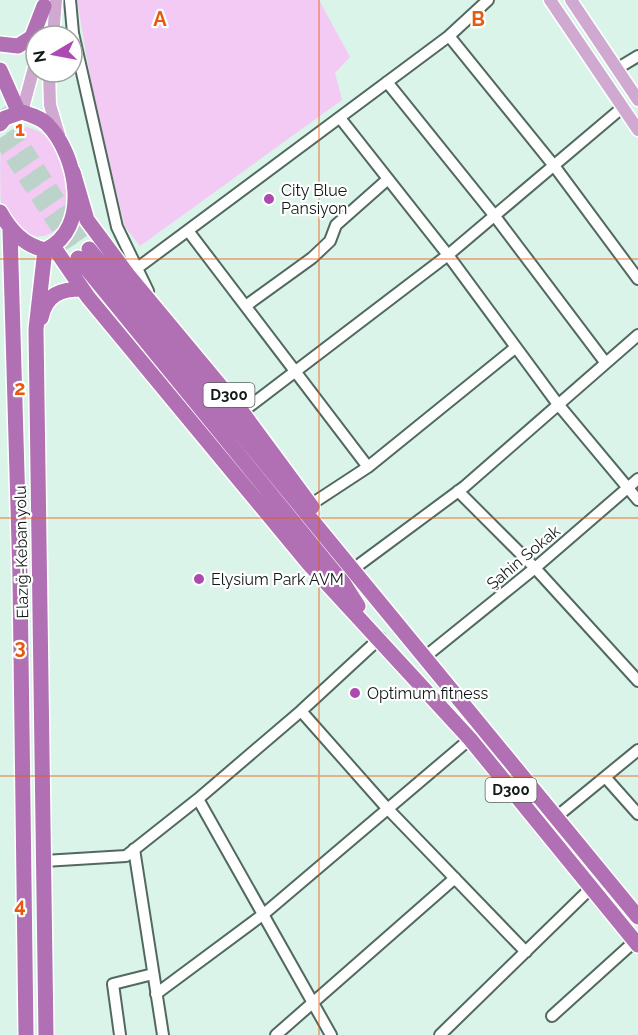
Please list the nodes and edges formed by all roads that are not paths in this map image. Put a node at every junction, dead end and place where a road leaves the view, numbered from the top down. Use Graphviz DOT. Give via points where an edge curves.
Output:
graph roads {
  1 [pos="70,0"];
  2 [pos="488,0"];
  3 [pos="550,0"];
  4 [pos="574,1"];
  5 [pos="48,2"];
  6 [pos="43,24"];
  7 [pos="51,24"];
  8 [pos="449,36"];
  9 [pos="0,44"];
  10 [pos="638,56"];
  11 [pos="618,68"];
  12 [pos="0,70"];
  13 [pos="387,82"];
  14 [pos="29,84"];
  15 [pos="49,84"];
  16 [pos="638,100"];
  17 [pos="623,107"];
  18 [pos="21,112"];
  19 [pos="340,118"];
  20 [pos="0,124"];
  21 [pos="638,130"];
  22 [pos="62,145"];
  23 [pos="555,167"];
  24 [pos="73,172"];
  25 [pos="388,179"];
  26 [pos="0,212"];
  27 [pos="494,215"];
  28 [pos="10,230"];
  29 [pos="189,232"];
  30 [pos="49,248"];
  31 [pos="448,255"];
  32 [pos="132,272"];
  33 [pos="638,279"];
  34 [pos="82,289"];
  35 [pos="247,305"];
  36 [pos="638,335"];
  37 [pos="36,344"];
  38 [pos="515,348"];
  39 [pos="605,362"];
  40 [pos="297,371"];
  41 [pos="557,403"];
  42 [pos="243,412"];
  43 [pos="368,467"];
  44 [pos="638,479"];
  45 [pos="626,489"];
  46 [pos="458,491"];
  47 [pos="638,500"];
  48 [pos="310,505"];
  49 [pos="360,564"];
  50 [pos="535,568"];
  51 [pos="392,616"];
  52 [pos="380,638"];
  53 [pos="426,656"];
  54 [pos="638,681"];
  55 [pos="301,711"];
  56 [pos="470,739"];
  57 [pos="638,750"];
  58 [pos="606,778"];
  59 [pos="198,799"];
  60 [pos="386,807"];
  61 [pos="638,814"];
  62 [pos="555,818"];
  63 [pos="134,849"];
  64 [pos="44,861"];
  65 [pos="455,878"];
  66 [pos="592,887"];
  67 [pos="265,913"];
  68 [pos="638,917"];
  69 [pos="636,943"];
  70 [pos="526,952"];
  71 [pos="153,974"];
  72 [pos="156,994"];
  73 [pos="313,1002"];
  74 [pos="552,1016"];
  75 [pos="26,1035"];
  76 [pos="46,1035"];
  77 [pos="120,1035"];
  78 [pos="163,1035"];
  79 [pos="276,1035"];
  80 [pos="331,1035"];
  81 [pos="440,1035"];
  1 -- 32 [label="street" via="73,33 101,164"];
  2 -- 8 [label="street"];
  3 -- 17 [label="main road"];
  4 -- 11 [label="main road"];
  5 -- 6 [label="main road"];
  5 -- 7 [label="main road"];
  5 -- 9 [label="highway" via="32,37 18,46"];
  8 -- 13 [label="street"];
  8 -- 23 [label="street"];
  10 -- 11 [label="street"];
  11 -- 16 [label="main road"];
  12 -- 18 [label="highway"];
  13 -- 19 [label="street"];
  13 -- 27 [label="street"];
  14 -- 18 [label="main road"];
  15 -- 22 [label="main road" via="50,105"];
  17 -- 21 [label="main road"];
  17 -- 23 [label="street"];
  18 -- 20 [label="highway"];
  18 -- 22 [label="highway" via="47,123"];
  19 -- 25 [label="street"];
  19 -- 29 [label="street"];
  22 -- 24 [label="highway"];
  23 -- 27 [label="street"];
  23 -- 33 [label="street"];
  24 -- 30 [label="highway" via="72,222 63,237"];
  24 -- 32 [label="highway, D300" via="87,220"];
  25 -- 31 [label="street"];
  25 -- 35 [label="street" via="336,225 330,241 312,258"];
  26 -- 28 [label="highway"];
  27 -- 31 [label="street"];
  27 -- 39 [label="street"];
  28 -- 30 [label="highway" via="24,241"];
  28 -- 75 [label="highway, Elazığ-Keban yolu"];
  29 -- 32 [label="street"];
  29 -- 35 [label="street"];
  30 -- 34 [label="highway, D300"];
  30 -- 37 [label="highway, Elazığ-Keban yolu" via="39,287"];
  31 -- 38 [label="street"];
  31 -- 40 [label="street"];
  32 -- 42 [label="highway, D300" via="159,312"];
  34 -- 37 [label="highway" via="63,289 50,297"];
  34 -- 52 [label="highway, D300" via="309,564"];
  35 -- 40 [label="street"];
  36 -- 39 [label="street"];
  37 -- 64 [label="highway, Elazığ-Keban yolu"];
  38 -- 41 [label="street"];
  38 -- 43 [label="street"];
  39 -- 41 [label="street"];
  40 -- 42 [label="street"];
  40 -- 43 [label="street"];
  41 -- 45 [label="street"];
  41 -- 46 [label="street"];
  42 -- 48 [label="highway, D300"];
  43 -- 48 [label="street"];
  44 -- 45 [label="street, Şahin Sokak"];
  45 -- 47 [label="street"];
  45 -- 50 [label="street, Şahin Sokak"];
  46 -- 49 [label="street"];
  46 -- 50 [label="street"];
  48 -- 49 [label="highway, D300"];
  49 -- 51 [label="highway, D300"];
  50 -- 53 [label="street, Şahin Sokak"];
  50 -- 54 [label="street"];
  51 -- 52 [label="highway" via="83,253 344,584"];
  51 -- 53 [label="highway, D300"];
  52 -- 55 [label="street"];
  52 -- 56 [label="highway, D300"];
  53 -- 62 [label="highway, D300"];
  55 -- 59 [label="street"];
  55 -- 60 [label="street"];
  56 -- 60 [label="street"];
  56 -- 66 [label="highway, D300"];
  57 -- 58 [label="street"];
  58 -- 61 [label="street"];
  58 -- 62 [label="street"];
  59 -- 63 [label="street"];
  59 -- 67 [label="street"];
  60 -- 65 [label="street"];
  60 -- 67 [label="street"];
  62 -- 68 [label="highway, D300"];
  63 -- 64 [label="street" via="126,856"];
  63 -- 71 [label="street"];
  64 -- 76 [label="highway, Elazığ-Keban yolu"];
  65 -- 70 [label="street"];
  65 -- 73 [label="street"];
  66 -- 69 [label="highway, D300"];
  66 -- 70 [label="street"];
  67 -- 72 [label="street"];
  67 -- 73 [label="street"];
  69 -- 74 [label="street"];
  70 -- 81 [label="street"];
  71 -- 72 [label="street"];
  71 -- 77 [label="street" via="113,984"];
  72 -- 78 [label="street"];
  73 -- 79 [label="street"];
  73 -- 80 [label="street"];
}
